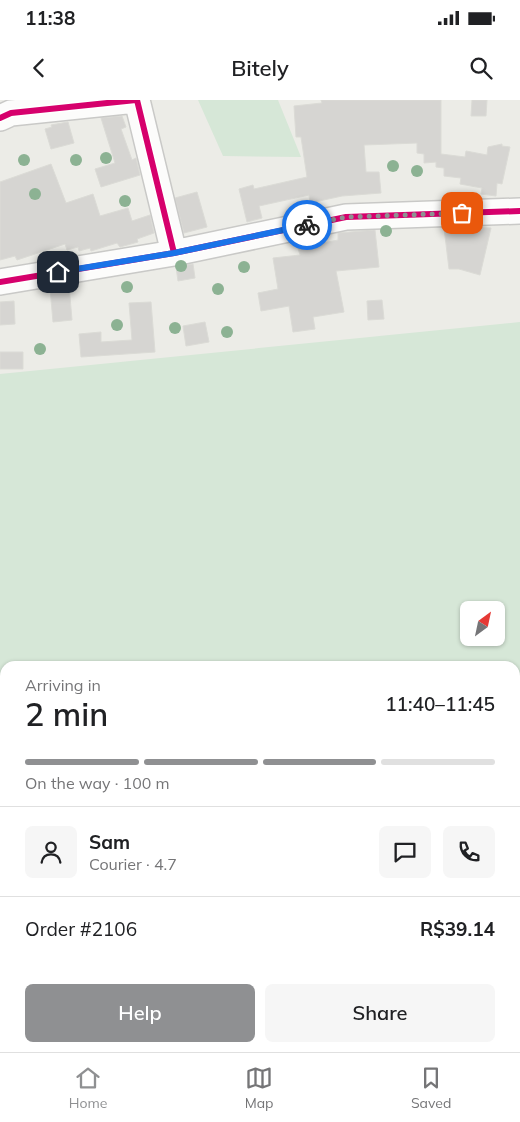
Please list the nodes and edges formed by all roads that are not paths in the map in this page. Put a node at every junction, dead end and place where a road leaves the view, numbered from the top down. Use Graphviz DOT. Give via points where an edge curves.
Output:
graph roads {
  1 [pos="136,100"];
  2 [pos="0,118"];
  3 [pos="520,211"];
  4 [pos="174,253"];
  5 [pos="0,282"];
  1 -- 2 [label="street" via="11,113"];
  1 -- 4 [label="street"];
  3 -- 4 [label="street" via="346,217"];
  4 -- 5 [label="street"];
}
